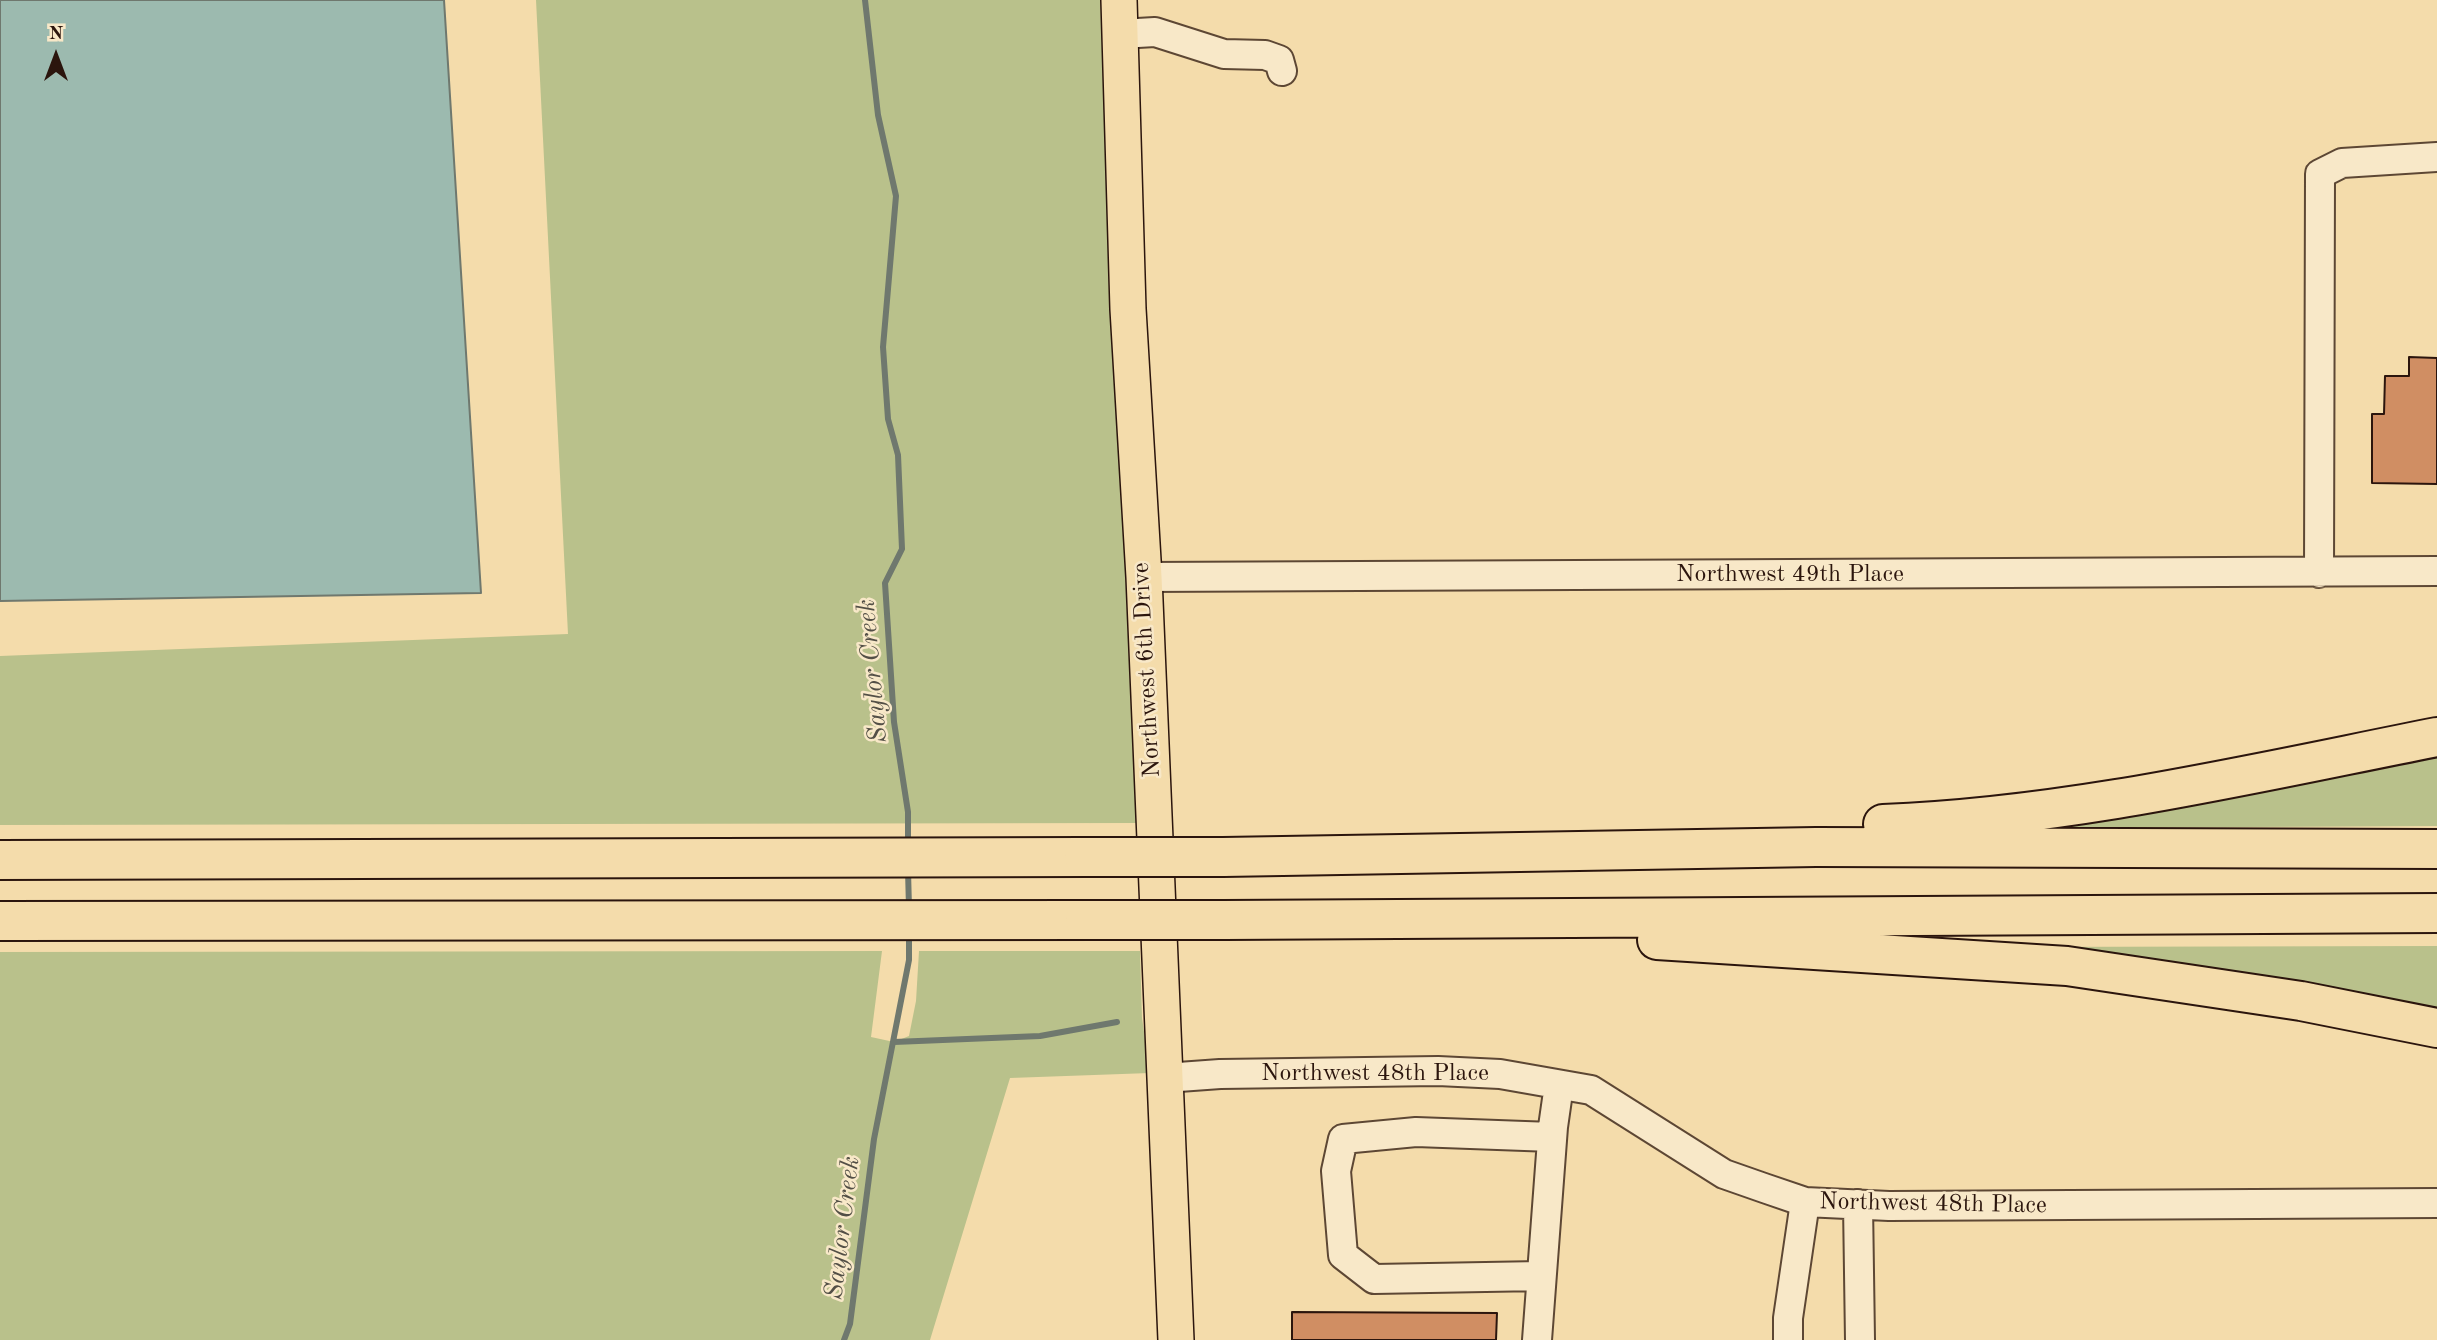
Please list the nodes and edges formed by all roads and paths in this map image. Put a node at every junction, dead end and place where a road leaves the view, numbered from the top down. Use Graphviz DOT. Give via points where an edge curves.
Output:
graph roads {
  1 [pos="1119,0"];
  2 [pos="1120,34"];
  3 [pos="1282,71"];
  4 [pos="2437,157"];
  5 [pos="2437,571"];
  6 [pos="2319,573"];
  7 [pos="1144,577"];
  8 [pos="2437,737"];
  9 [pos="2437,849"];
  10 [pos="1416,856"];
  11 [pos="0,860"];
  12 [pos="2437,913"];
  13 [pos="1397,919"];
  14 [pos="0,921"];
  15 [pos="2437,1028"];
  16 [pos="1165,1078"];
  17 [pos="1559,1086"];
  18 [pos="1552,1137"];
  19 [pos="1805,1202"];
  20 [pos="2437,1203"];
  21 [pos="1858,1204"];
  22 [pos="1541,1276"];
  23 [pos="1176,1340"];
  24 [pos="1537,1340"];
  25 [pos="1788,1340"];
  26 [pos="1860,1340"];
  1 -- 2 [label="main road, Northwest 6th Drive"];
  2 -- 3 [label="street" via="1155,32 1224,54 1265,55 1279,60"];
  2 -- 7 [label="main road, Northwest 6th Drive" via="1128,309"];
  4 -- 6 [label="street" via="2342,163 2320,174"];
  5 -- 6 [label="street, Northwest 49th Place"];
  6 -- 7 [label="street, Northwest 49th Place"];
  7 -- 16 [label="main road, Northwest 6th Drive"];
  8 -- 10 [label="highway" via="2062,806 1904,823 1700,831"];
  9 -- 10 [label="highway" via="1816,847"];
  10 -- 11 [label="highway, bridge"];
  12 -- 13 [label="highway"];
  13 -- 14 [label="highway, bridge"];
  13 -- 15 [label="highway" via="2067,966 2301,1001"];
  16 -- 17 [label="street, Northwest 48th Place" via="1220,1073 1438,1071 1500,1074"];
  16 -- 23 [label="main road, Northwest 6th Drive"];
  17 -- 18 [label="street"];
  17 -- 19 [label="street, Northwest 48th Place" via="1591,1090 1724,1174"];
  18 -- 22 [label="street"];
  18 -- 22 [label="street" via="1416,1132 1343,1139 1336,1171 1343,1255 1374,1279"];
  19 -- 21 [label="street, Northwest 48th Place"];
  19 -- 25 [label="street"];
  20 -- 21 [label="street, Northwest 48th Place"];
  21 -- 26 [label="street"];
  22 -- 24 [label="street"];
}
